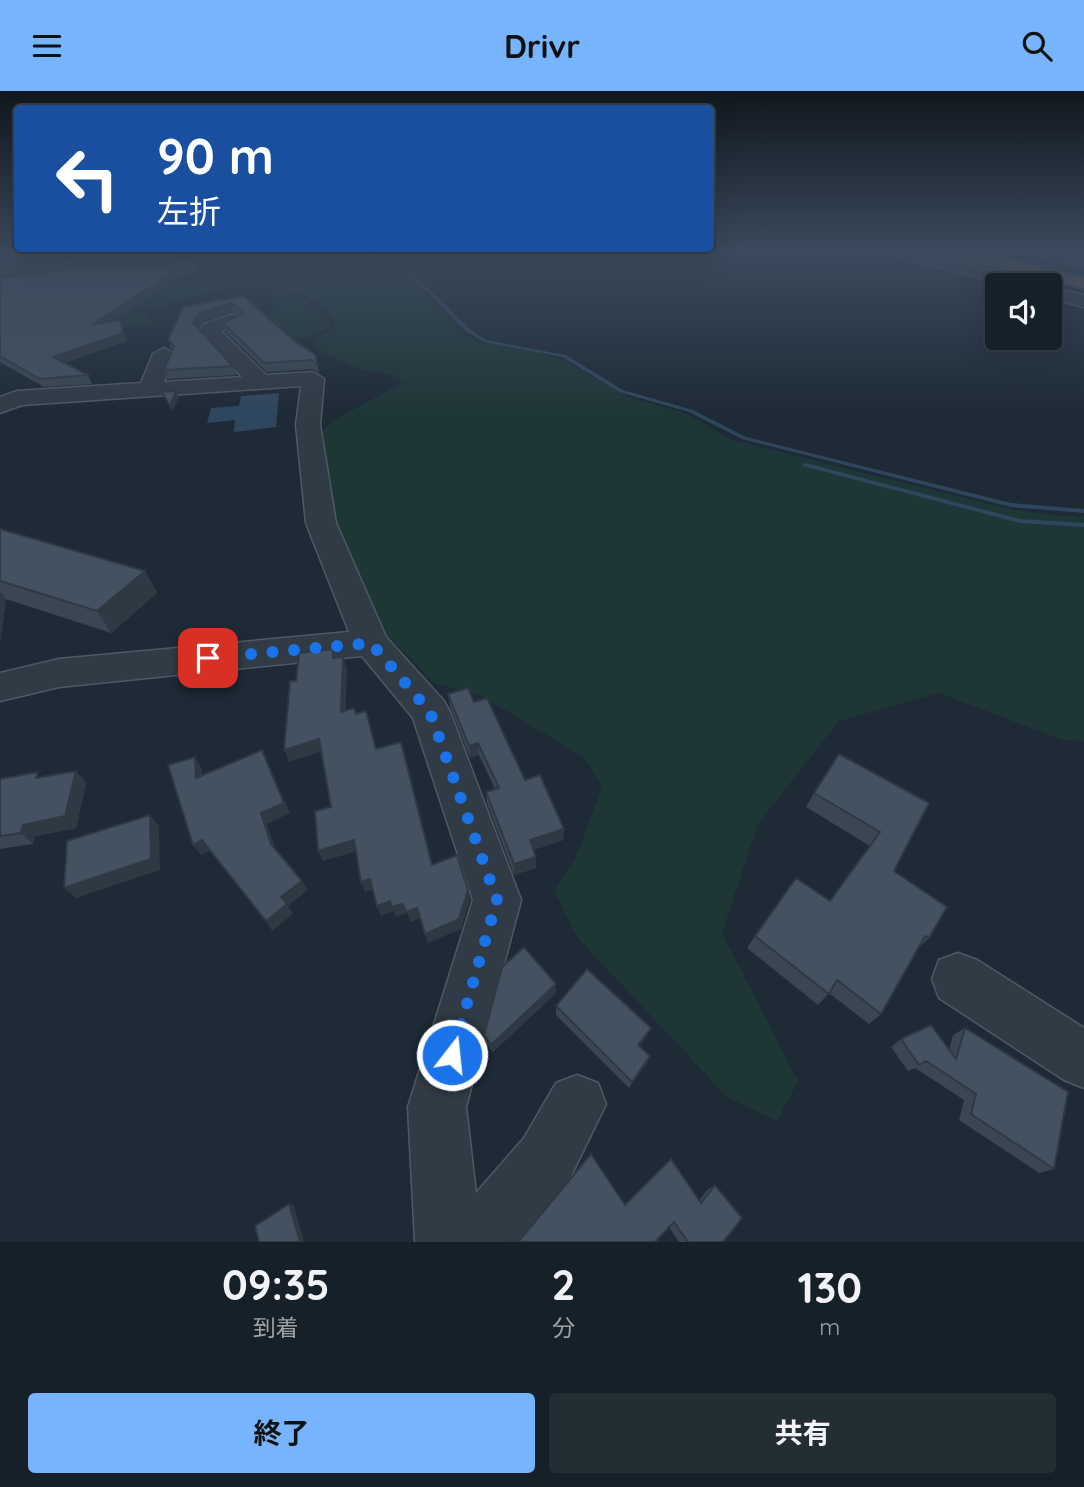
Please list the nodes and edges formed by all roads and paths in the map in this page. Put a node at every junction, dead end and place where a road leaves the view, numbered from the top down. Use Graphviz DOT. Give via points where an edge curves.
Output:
graph roads {
  1 [pos="234,320"];
  2 [pos="164,354"];
  3 [pos="0,378"];
  4 [pos="261,383"];
  5 [pos="149,390"];
  6 [pos="8,402"];
  7 [pos="371,643"];
  8 [pos="0,687"];
  9 [pos="958,979"];
  10 [pos="1084,1060"];
  11 [pos="577,1104"];
  12 [pos="448,1242"];
  13 [pos="476,1242"];
  1 -- 4 [label="street" via="209,331"];
  2 -- 5 [label="street"];
  3 -- 6 [label="street"];
  4 -- 5 [label="street"];
  4 -- 7 [label="street" via="313,379 308,425 320,523"];
  5 -- 6 [label="street"];
  7 -- 8 [label="street" via="59,673"];
  7 -- 12 [label="street" via="430,712 497,900 437,1107"];
  9 -- 10 [label="street"];
  11 -- 13 [label="street" via="546,1160"];
}
